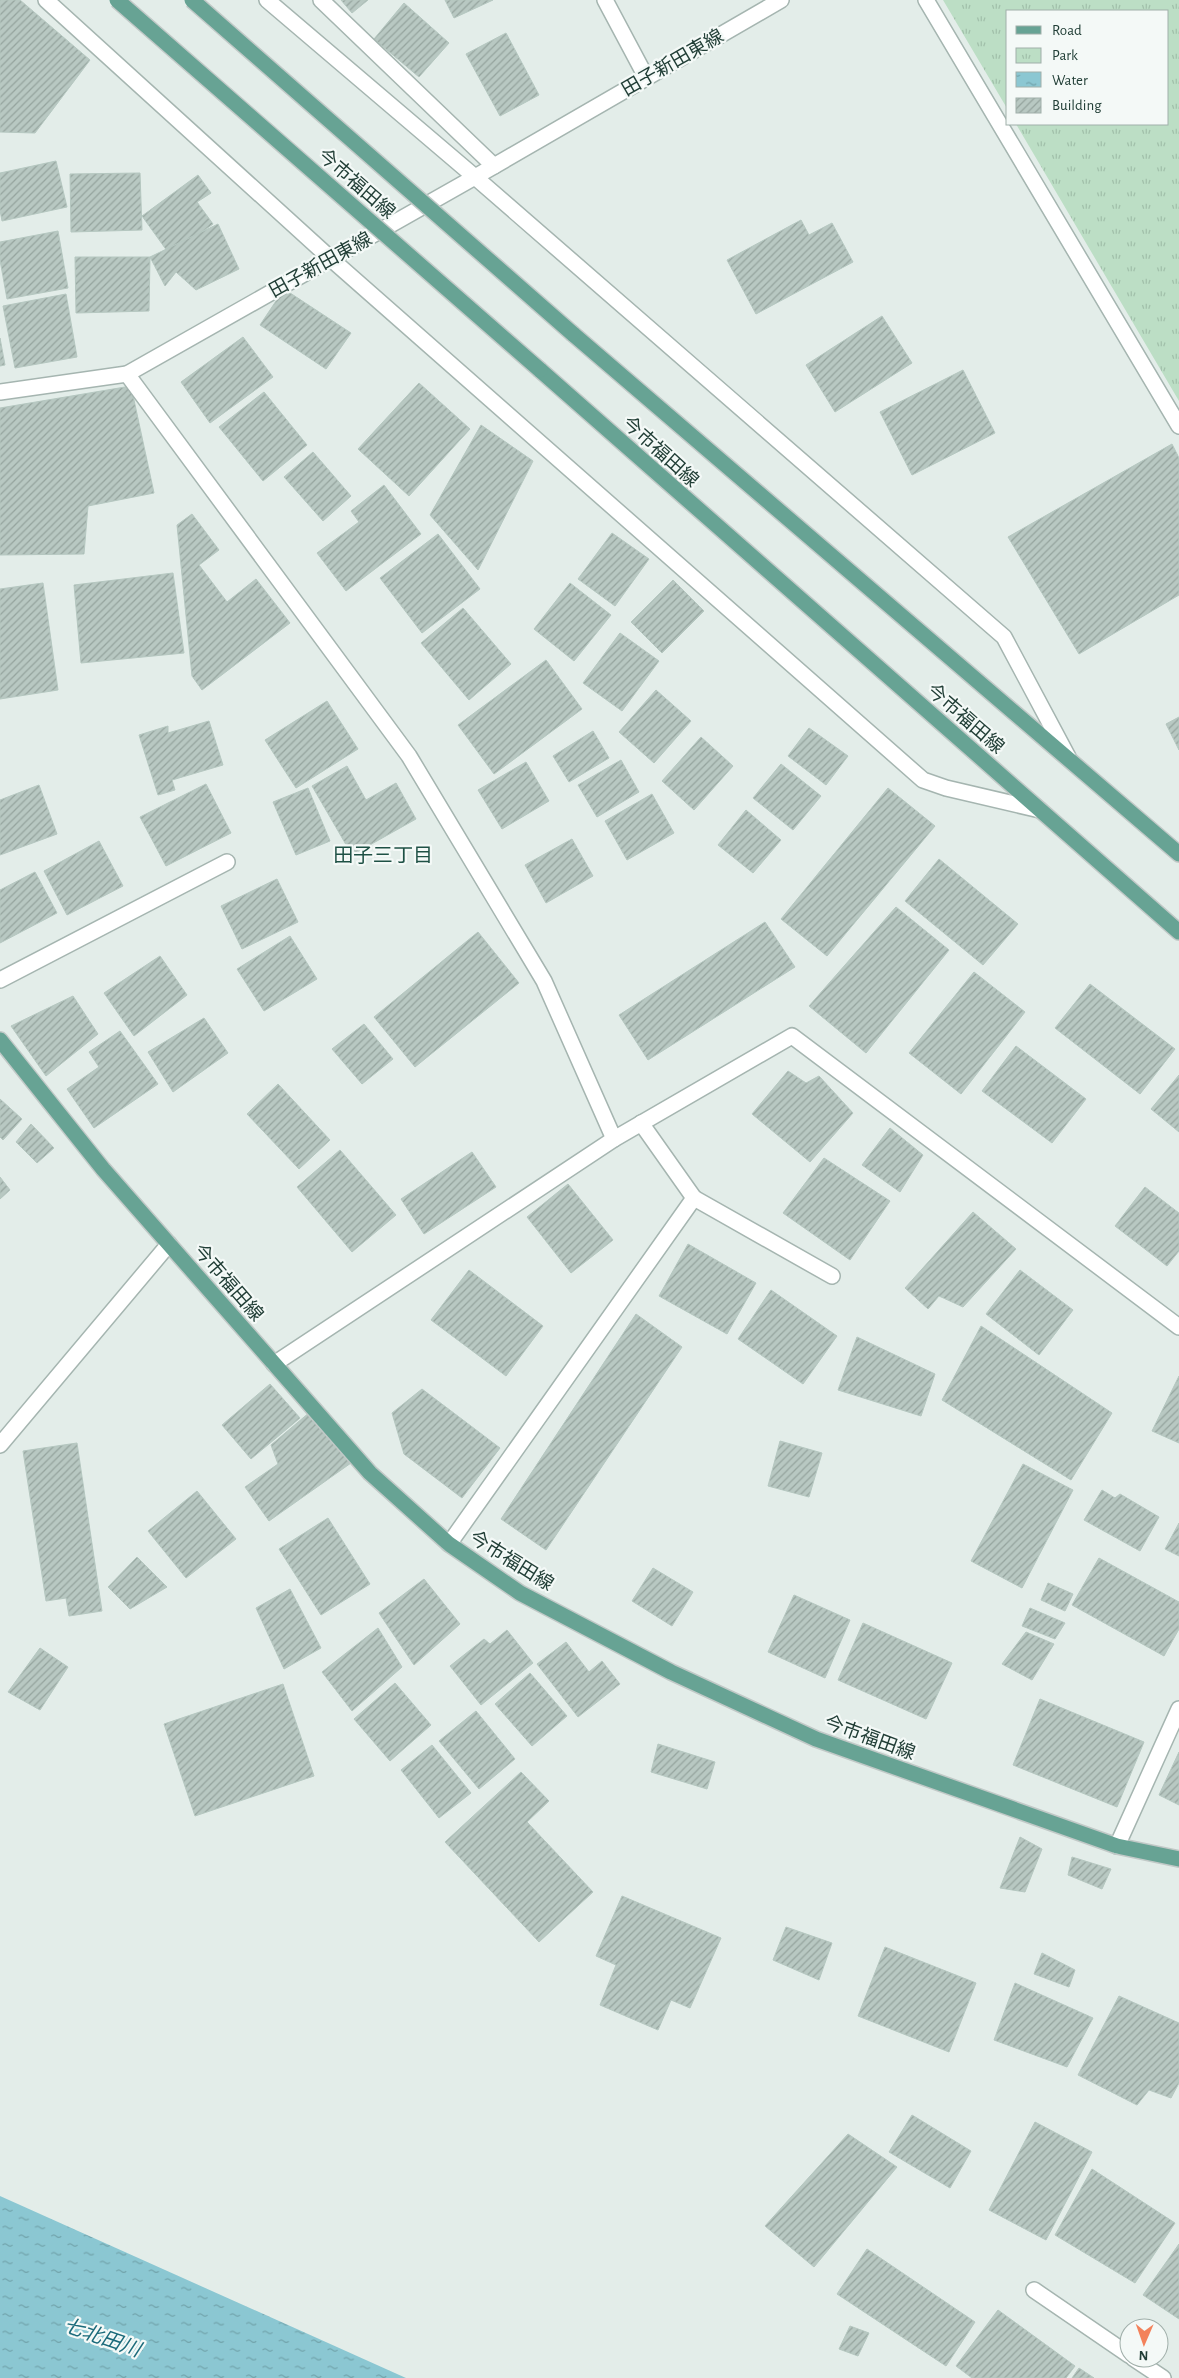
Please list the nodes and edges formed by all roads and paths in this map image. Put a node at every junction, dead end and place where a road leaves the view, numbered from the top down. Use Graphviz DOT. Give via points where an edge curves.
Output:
graph roads {
  1 [pos="46,0"];
  2 [pos="117,0"];
  3 [pos="192,0"];
  4 [pos="267,0"];
  5 [pos="321,0"];
  6 [pos="605,0"];
  7 [pos="781,0"];
  8 [pos="926,0"];
  9 [pos="646,77"];
  10 [pos="494,166"];
  11 [pos="475,177"];
  12 [pos="330,258"];
  13 [pos="127,374"];
  14 [pos="0,392"];
  15 [pos="1179,426"];
  16 [pos="1068,757"];
  17 [pos="1040,810"];
  18 [pos="1179,854"];
  19 [pos="227,862"];
  20 [pos="1179,932"];
  21 [pos="0,980"];
  22 [pos="0,1040"];
  23 [pos="641,1124"];
  24 [pos="614,1139"];
  25 [pos="694,1198"];
  26 [pos="169,1244"];
  27 [pos="832,1276"];
  28 [pos="1178,1325"];
  29 [pos="274,1364"];
  30 [pos="0,1445"];
  31 [pos="449,1544"];
  32 [pos="1179,1709"];
  33 [pos="1117,1846"];
  34 [pos="1179,1859"];
  35 [pos="1034,2290"];
  36 [pos="1119,2348"];
  37 [pos="1148,2368"];
  38 [pos="1163,2378"];
  1 -- 12 [label="street"];
  2 -- 17 [label="main road, 今市福田線, bridge"];
  3 -- 16 [label="main road, 今市福田線, bridge" via="573,334"];
  4 -- 11 [label="street"];
  5 -- 10 [label="street"];
  6 -- 9 [label="street"];
  7 -- 9 [label="street, 田子新田東線"];
  8 -- 15 [label="street"];
  9 -- 10 [label="street, 田子新田東線"];
  10 -- 11 [label="street, 田子新田東線"];
  11 -- 12 [label="street, 田子新田東線"];
  11 -- 16 [label="street" via="1004,637"];
  12 -- 13 [label="street, 田子新田東線"];
  12 -- 17 [label="street" via="923,780"];
  13 -- 14 [label="street, 田子新田東線"];
  13 -- 24 [label="street" via="408,756 544,981"];
  16 -- 18 [label="main road, 今市福田線"];
  17 -- 20 [label="main road, 今市福田線"];
  19 -- 21 [label="street"];
  22 -- 26 [label="main road, 今市福田線" via="103,1169"];
  23 -- 24 [label="street"];
  23 -- 25 [label="street"];
  23 -- 28 [label="street" via="792,1036"];
  24 -- 29 [label="street"];
  25 -- 27 [label="street"];
  25 -- 31 [label="street"];
  26 -- 29 [label="main road, 今市福田線"];
  26 -- 30 [label="street"];
  29 -- 31 [label="main road, 今市福田線" via="370,1473"];
  31 -- 33 [label="main road, 今市福田線" via="520,1593 670,1672 816,1739"];
  32 -- 33 [label="street"];
  33 -- 34 [label="main road, 今市福田線"];
  35 -- 36 [label="street"];
  37 -- 38 [label="street"];
}
